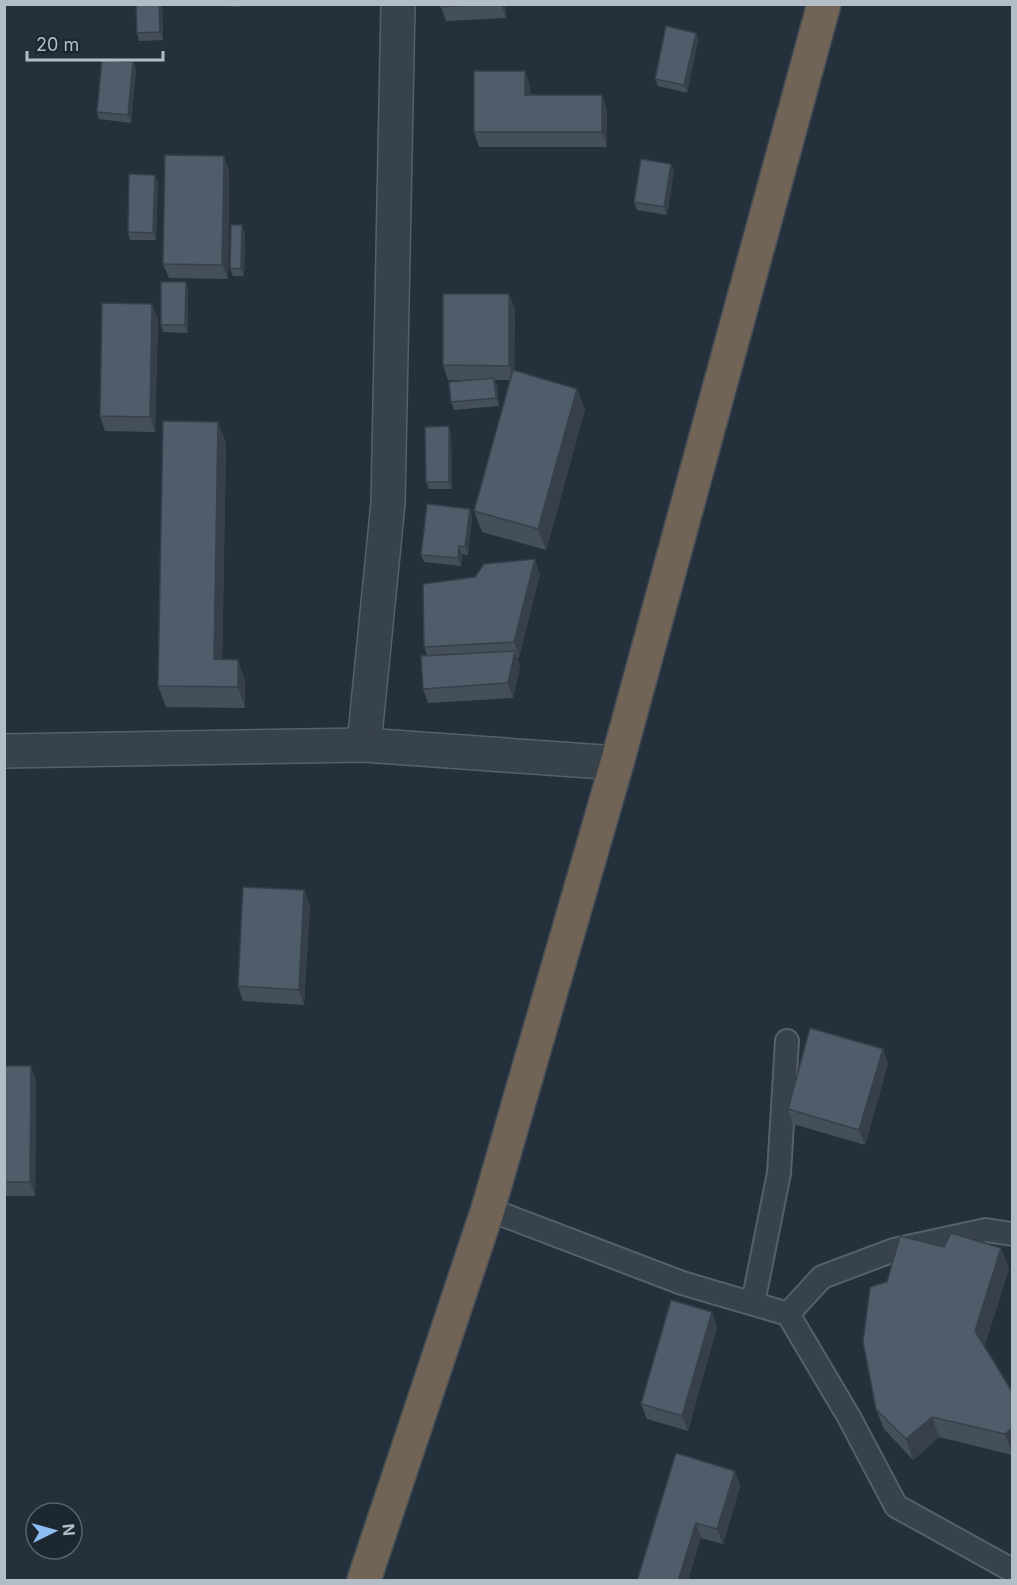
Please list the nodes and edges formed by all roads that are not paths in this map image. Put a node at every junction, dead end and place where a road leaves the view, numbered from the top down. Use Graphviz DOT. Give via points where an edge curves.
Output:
graph roads {
  1 [pos="398,4"];
  2 [pos="824,4"];
  3 [pos="364,745"];
  4 [pos="4,751"];
  5 [pos="617,763"];
  6 [pos="788,1041"];
  7 [pos="488,1209"];
  8 [pos="1012,1234"];
  9 [pos="753,1304"];
  10 [pos="788,1314"];
  11 [pos="1012,1570"];
  12 [pos="364,1581"];
  1 -- 3 [label="street" via="388,502"];
  2 -- 5 [label="highway"];
  3 -- 4 [label="street"];
  3 -- 5 [label="street"];
  5 -- 7 [label="highway"];
  6 -- 9 [label="lane" via="779,1173"];
  7 -- 9 [label="lane" via="682,1283"];
  7 -- 12 [label="highway"];
  8 -- 10 [label="lane" via="986,1230 894,1250 822,1277"];
  9 -- 10 [label="lane"];
  10 -- 11 [label="lane" via="896,1506"];
}
